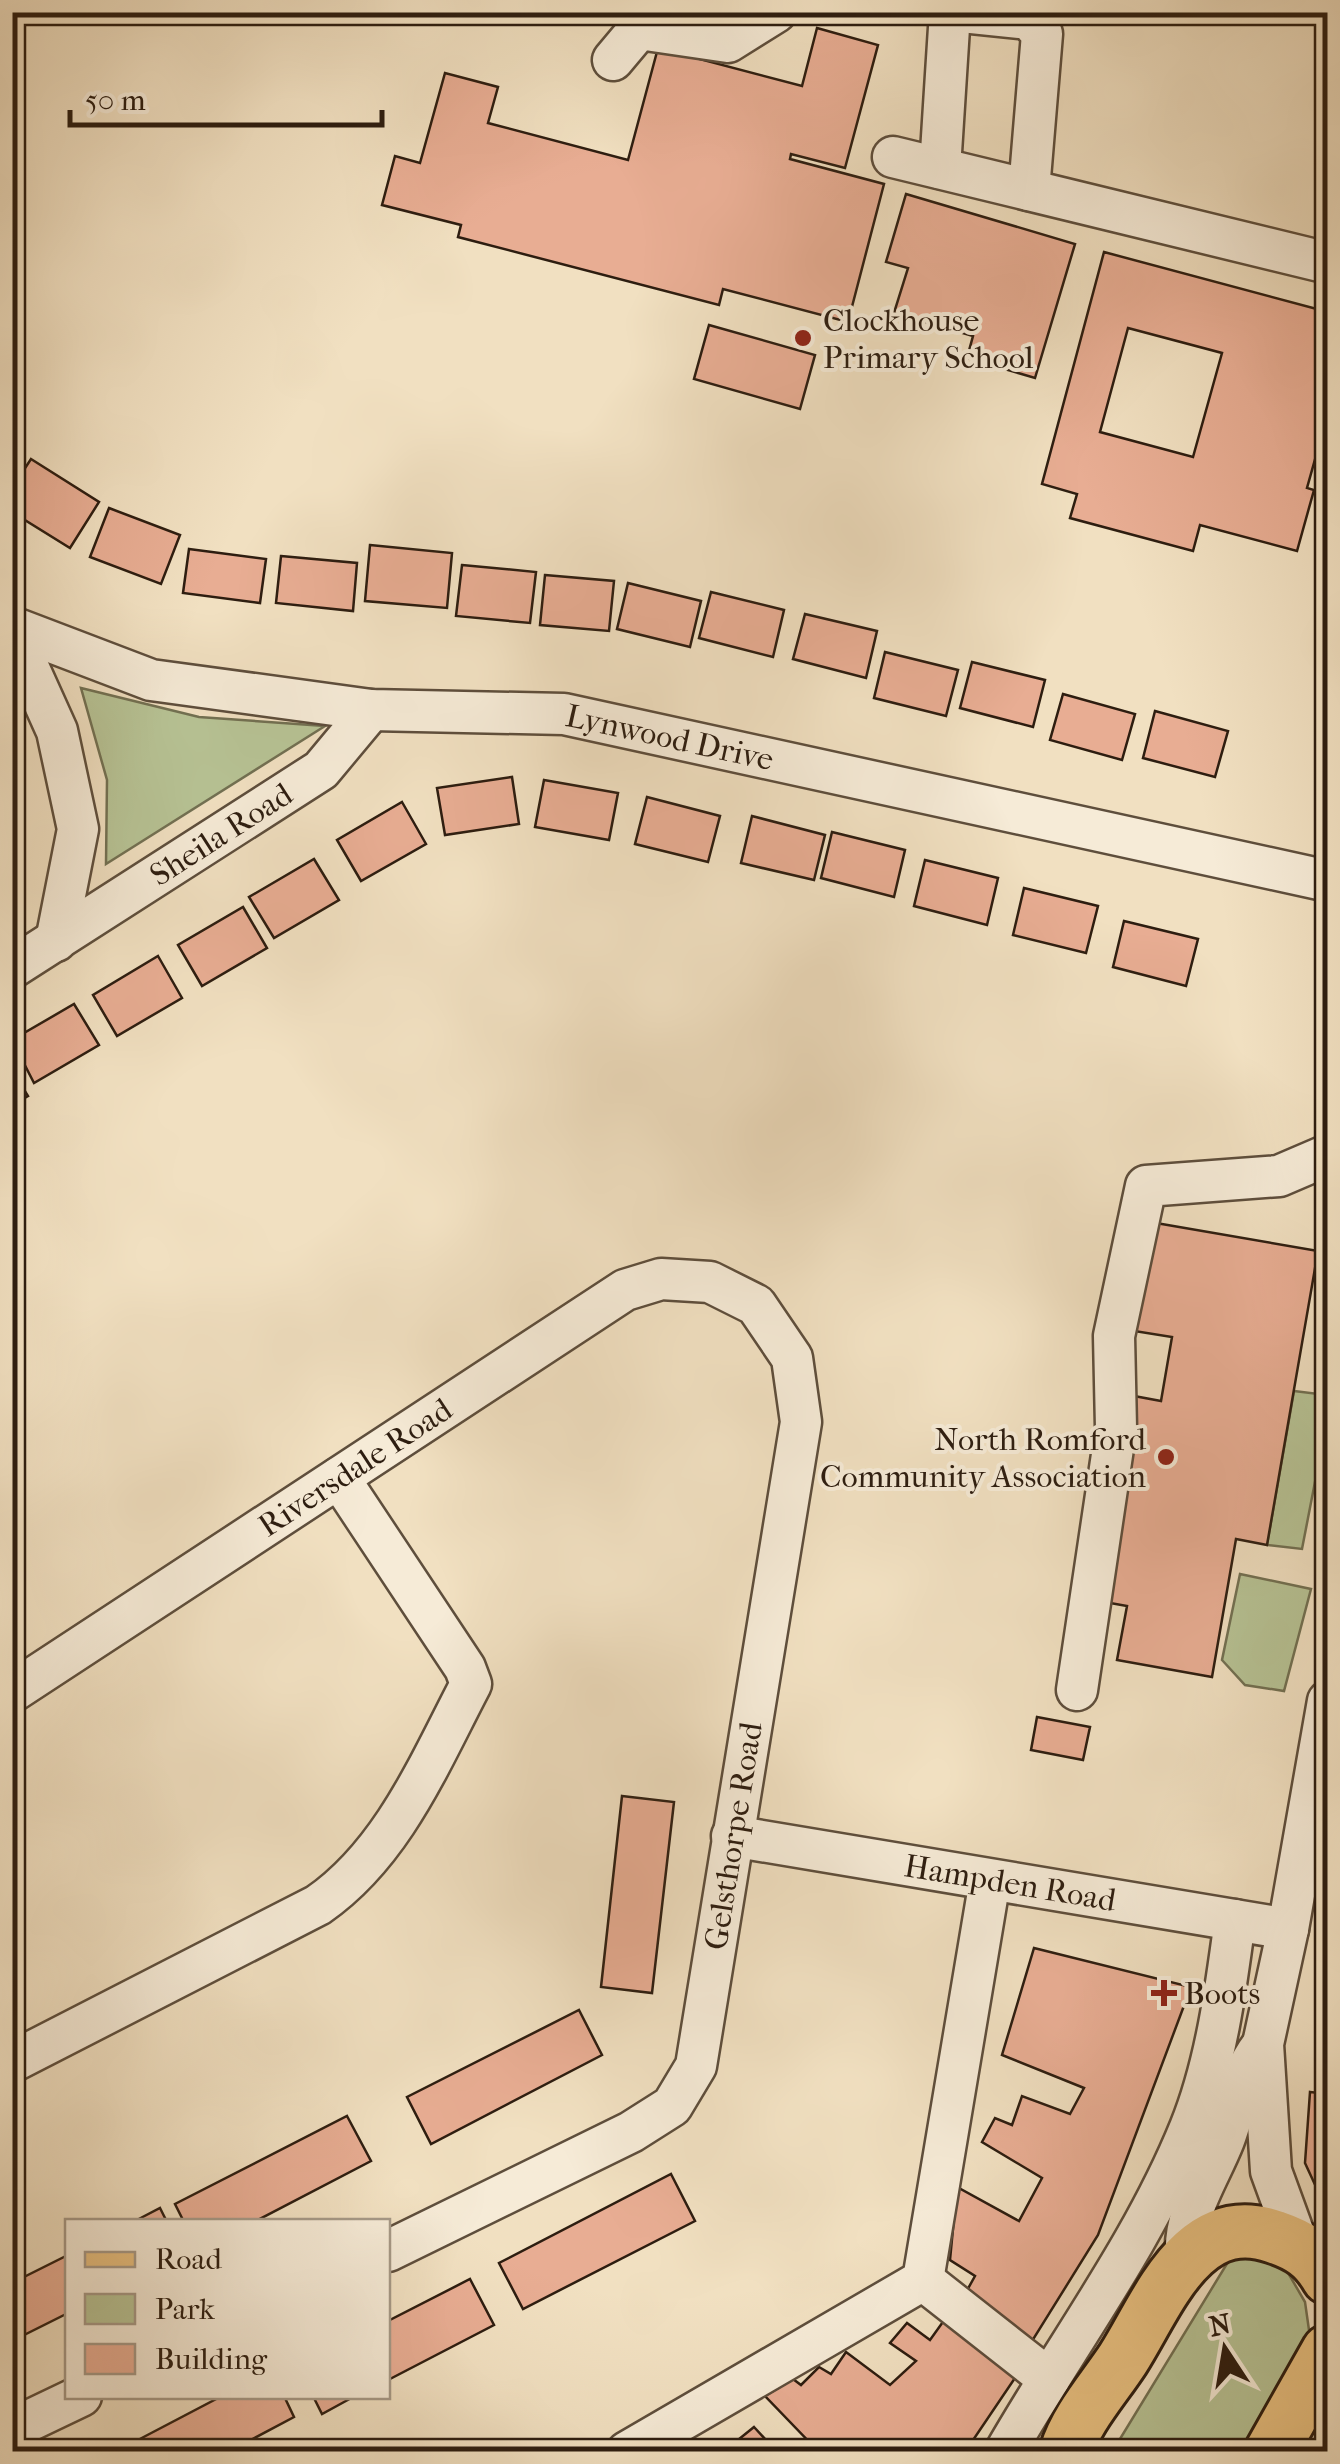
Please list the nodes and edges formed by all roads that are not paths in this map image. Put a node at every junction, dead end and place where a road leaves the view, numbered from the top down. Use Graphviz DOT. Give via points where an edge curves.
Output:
graph roads {
  1 [pos="776,12"];
  2 [pos="950,12"];
  3 [pos="962,12"];
  4 [pos="613,60"];
  5 [pos="893,157"];
  6 [pos="940,168"];
  7 [pos="1029,190"];
  8 [pos="1328,262"];
  9 [pos="12,629"];
  10 [pos="371,710"];
  11 [pos="1328,881"];
  12 [pos="56,941"];
  13 [pos="12,968"];
  14 [pos="1328,1155"];
  15 [pos="710,1282"];
  16 [pos="339,1478"];
  17 [pos="1077,1690"];
  18 [pos="12,1692"];
  19 [pos="1328,1701"];
  20 [pos="732,1836"];
  21 [pos="990,1880"];
  22 [pos="1235,1920"];
  23 [pos="1288,1929"];
  24 [pos="1263,2044"];
  25 [pos="12,2062"];
  26 [pos="390,2249"];
  27 [pos="1186,2256"];
  28 [pos="1315,2258"];
  29 [pos="922,2280"];
  30 [pos="1324,2362"];
  31 [pos="1050,2378"];
  32 [pos="75,2399"];
  33 [pos="12,2429"];
  34 [pos="627,2452"];
  35 [pos="1005,2452"];
  36 [pos="1066,2452"];
  37 [pos="1272,2452"];
  1 -- 4 [label="street" via="728,42 639,29"];
  2 -- 6 [label="street"];
  3 -- 7 [label="street" via="1030,19 1042,34"];
  5 -- 6 [label="street"];
  6 -- 7 [label="street"];
  7 -- 8 [label="street"];
  9 -- 10 [label="street, Lynwood Drive" via="151,680"];
  9 -- 12 [label="street" via="57,731 78,828"];
  10 -- 11 [label="street, Lynwood Drive" via="564,714"];
  10 -- 12 [label="street, Sheila Road" via="321,770"];
  12 -- 13 [label="street, Sheila Road"];
  14 -- 17 [label="street" via="1279,1176 1146,1186 1114,1336 1116,1428"];
  15 -- 16 [label="street, Riversdale Road" via="662,1278 626,1290"];
  15 -- 20 [label="street, Gelsthorpe Road" via="756,1305 792,1358 802,1422"];
  16 -- 18 [label="street, Riversdale Road"];
  16 -- 25 [label="street" via="471,1684 418,1788 346,1886 318,1905"];
  19 -- 23 [label="street"];
  20 -- 21 [label="street, Hampden Road"];
  20 -- 26 [label="street, Gelsthorpe Road" via="696,2066 672,2106"];
  21 -- 22 [label="street, Hampden Road"];
  21 -- 29 [label="street"];
  22 -- 23 [label="street, Hampden Road"];
  22 -- 31 [label="street" via="1190,2126 1141,2228"];
  23 -- 24 [label="street"];
  24 -- 27 [label="street" via="1248,2064 1191,2216"];
  24 -- 28 [label="street" via="1271,2172"];
  27 -- 28 [label="main road" via="1222,2234 1261,2232"];
  27 -- 36 [label="main road"];
  29 -- 31 [label="street"];
  29 -- 34 [label="street"];
  30 -- 37 [label="main road"];
  31 -- 35 [label="street"];
  32 -- 33 [label="street"];
}
